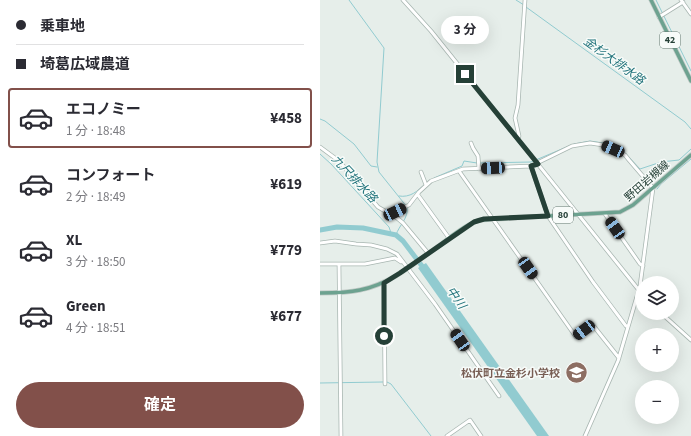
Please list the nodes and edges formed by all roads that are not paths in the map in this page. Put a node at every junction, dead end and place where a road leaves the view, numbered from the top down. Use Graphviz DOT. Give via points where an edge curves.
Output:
graph roads {
  1 [pos="403,0"];
  2 [pos="525,0"];
  3 [pos="651,0"];
  4 [pos="682,1"];
  5 [pos="691,14"];
  6 [pos="660,17"];
  7 [pos="691,80"];
  8 [pos="518,138"];
  9 [pos="471,143"];
  10 [pos="320,148"];
  11 [pos="691,154"];
  12 [pos="538,164"];
  13 [pos="531,166"];
  14 [pos="479,169"];
  15 [pos="459,171"];
  16 [pos="421,172"];
  17 [pos="426,185"];
  18 [pos="653,188"];
  19 [pos="418,195"];
  20 [pos="390,214"];
  21 [pos="606,214"];
  22 [pos="579,215"];
  23 [pos="548,216"];
  24 [pos="492,219"];
  25 [pos="449,238"];
  26 [pos="320,243"];
  27 [pos="427,254"];
  28 [pos="320,264"];
  29 [pos="339,265"];
  30 [pos="643,266"];
  31 [pos="407,267"];
  32 [pos="641,276"];
  33 [pos="384,283"];
  34 [pos="635,284"];
  35 [pos="339,292"];
  36 [pos="320,293"];
  37 [pos="635,303"];
  38 [pos="669,320"];
  39 [pos="628,327"];
  40 [pos="691,340"];
  41 [pos="619,358"];
  42 [pos="385,384"];
  43 [pos="499,396"];
  44 [pos="341,436"];
  45 [pos="447,436"];
  46 [pos="481,436"];
  47 [pos="585,436"];
  1 -- 8 [label="street"];
  2 -- 8 [label="street" via="518,104 514,118"];
  3 -- 6 [label="main road, 42"];
  4 -- 5 [label="street"];
  4 -- 6 [label="street"];
  6 -- 7 [label="main road, 42"];
  8 -- 12 [label="street"];
  9 -- 14 [label="street" via="478,156"];
  10 -- 20 [label="street" via="339,160 378,207"];
  11 -- 18 [label="main road, 野田岩槻線 / 80"];
  12 -- 13 [label="street"];
  12 -- 18 [label="street" via="572,146 585,143 603,145 625,155"];
  12 -- 22 [label="street"];
  13 -- 14 [label="street"];
  13 -- 23 [label="street"];
  14 -- 15 [label="street"];
  15 -- 17 [label="street" via="436,178"];
  15 -- 24 [label="street"];
  16 -- 17 [label="street"];
  17 -- 19 [label="street"];
  18 -- 21 [label="main road, 野田岩槻線 / 80" via="627,209"];
  18 -- 30 [label="street"];
  19 -- 20 [label="street" via="409,205"];
  19 -- 25 [label="street"];
  20 -- 27 [label="street" via="403,223"];
  21 -- 22 [label="main road, 野田岩槻線 / 80"];
  21 -- 30 [label="street"];
  22 -- 23 [label="main road, 野田岩槻線 / 80"];
  22 -- 34 [label="street"];
  23 -- 24 [label="main road, 野田岩槻線 / 80"];
  23 -- 39 [label="street"];
  24 -- 25 [label="main road, 野田岩槻線 / 80" via="474,222"];
  24 -- 41 [label="street" via="576,337 592,324"];
  25 -- 27 [label="main road, 野田岩槻線 / 80"];
  26 -- 31 [label="street" via="335,241 379,246 397,254"];
  27 -- 31 [label="main road, 野田岩槻線 / 80"];
  28 -- 29 [label="street"];
  29 -- 31 [label="street" via="365,264 395,258"];
  29 -- 35 [label="street"];
  30 -- 32 [label="street"];
  31 -- 33 [label="main road, 野田岩槻線 / 80"];
  31 -- 43 [label="street"];
  33 -- 35 [label="main road, 野田岩槻線 / 80" via="359,291"];
  33 -- 42 [label="street"];
  35 -- 36 [label="main road, 野田岩槻線 / 80"];
  35 -- 44 [label="street"];
  37 -- 39 [label="street"];
  38 -- 40 [label="street"];
  39 -- 41 [label="street"];
  41 -- 47 [label="street"];
  45 -- 46 [label="street" via="470,420"];
}
